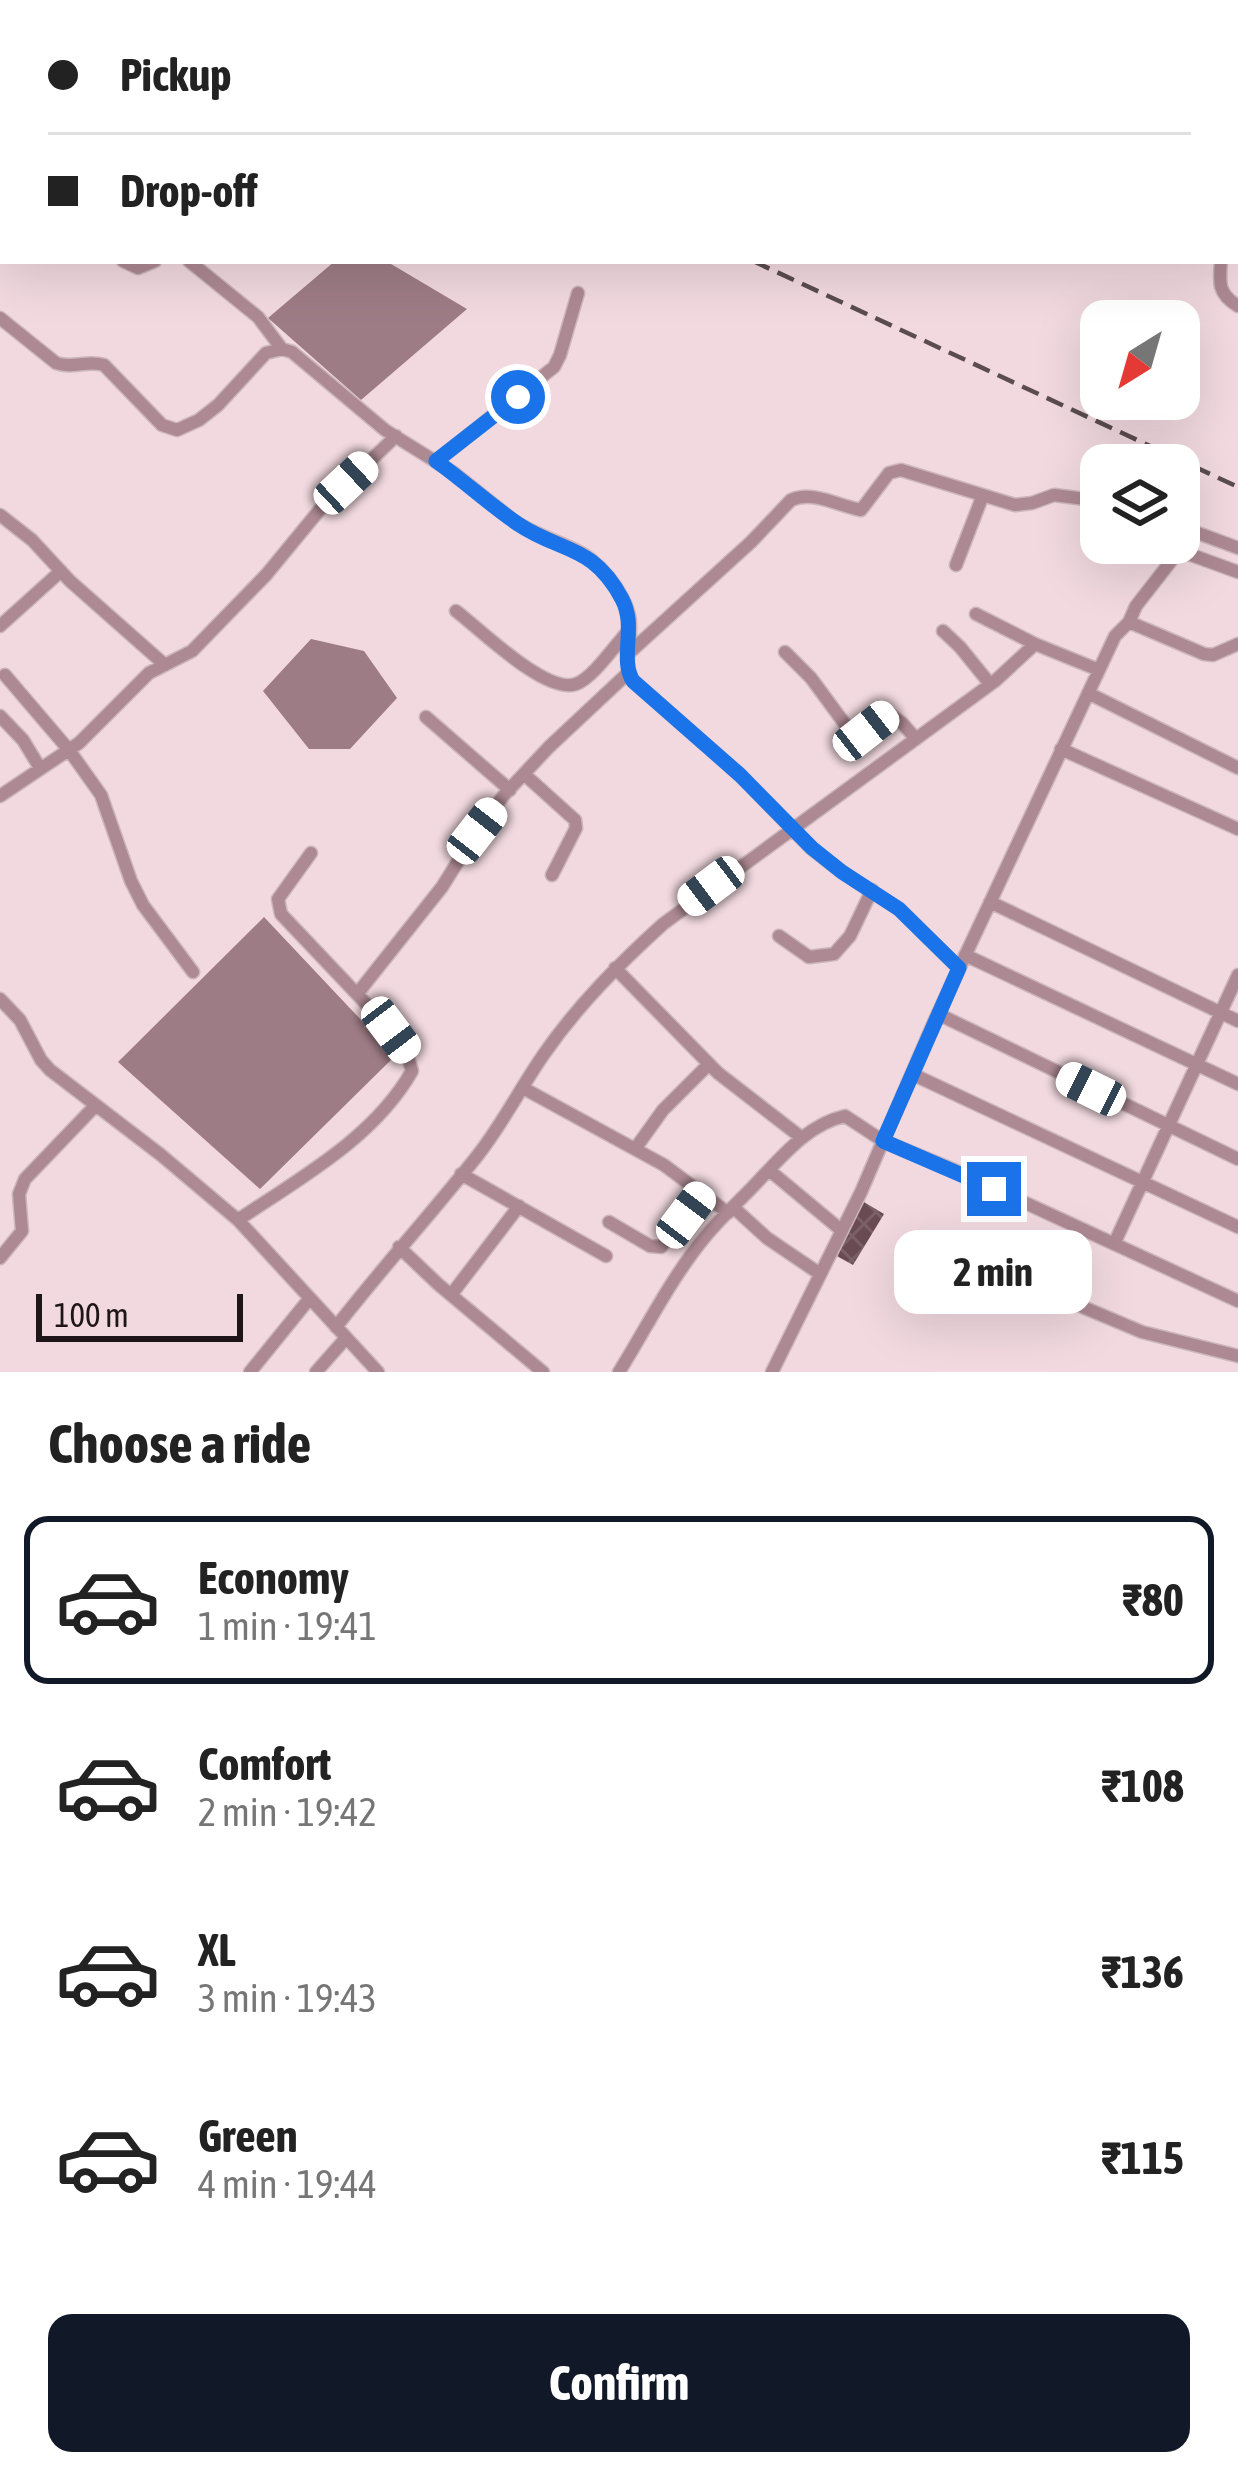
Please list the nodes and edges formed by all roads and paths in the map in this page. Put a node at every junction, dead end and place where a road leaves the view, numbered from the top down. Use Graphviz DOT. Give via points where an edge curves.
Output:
graph roads {
  1 [pos="193,264"];
  2 [pos="1221,264"];
  3 [pos="578,293"];
  4 [pos="1238,306"];
  5 [pos="0,318"];
  6 [pos="282,349"];
  7 [pos="396,436"];
  8 [pos="436,461"];
  9 [pos="983,495"];
  10 [pos="1080,498"];
  11 [pos="0,514"];
  12 [pos="1200,534"];
  13 [pos="1238,548"];
  14 [pos="956,565"];
  15 [pos="61,572"];
  16 [pos="1238,572"];
  17 [pos="456,610"];
  18 [pos="976,614"];
  19 [pos="1129,622"];
  20 [pos="0,626"];
  21 [pos="630,628"];
  22 [pos="943,631"];
  23 [pos="1035,644"];
  24 [pos="1238,644"];
  25 [pos="629,652"];
  26 [pos="785,652"];
  27 [pos="165,665"];
  28 [pos="1099,670"];
  29 [pos="628,673"];
  30 [pos="4,675"];
  31 [pos="990,684"];
  32 [pos="1088,694"];
  33 [pos="0,716"];
  34 [pos="426,718"];
  35 [pos="916,739"];
  36 [pos="1061,749"];
  37 [pos="70,751"];
  38 [pos="40,768"];
  39 [pos="1238,768"];
  40 [pos="524,774"];
  41 [pos="509,790"];
  42 [pos="0,796"];
  43 [pos="791,827"];
  44 [pos="1238,829"];
  45 [pos="311,853"];
  46 [pos="552,874"];
  47 [pos="872,890"];
  48 [pos="990,902"];
  49 [pos="779,936"];
  50 [pos="962,962"];
  51 [pos="615,968"];
  52 [pos="194,972"];
  53 [pos="1238,975"];
  54 [pos="357,994"];
  55 [pos="0,999"];
  56 [pos="1220,1013"];
  57 [pos="938,1014"];
  58 [pos="1238,1022"];
  59 [pos="709,1064"];
  60 [pos="1196,1065"];
  61 [pos="912,1074"];
  62 [pos="1238,1084"];
  63 [pos="523,1088"];
  64 [pos="96,1106"];
  65 [pos="1168,1127"];
  66 [pos="802,1138"];
  67 [pos="883,1141"];
  68 [pos="634,1149"];
  69 [pos="1238,1159"];
  70 [pos="770,1170"];
  71 [pos="461,1174"];
  72 [pos="1142,1183"];
  73 [pos="703,1193"];
  74 [pos="519,1206"];
  75 [pos="730,1210"];
  76 [pos="238,1220"];
  77 [pos="609,1222"];
  78 [pos="1238,1227"];
  79 [pos="842,1230"];
  80 [pos="1114,1244"];
  81 [pos="921,1245"];
  82 [pos="399,1247"];
  83 [pos="606,1256"];
  84 [pos="0,1258"];
  85 [pos="820,1274"];
  86 [pos="451,1295"];
  87 [pos="310,1298"];
  88 [pos="1238,1301"];
  89 [pos="341,1332"];
  90 [pos="1238,1356"];
  91 [pos="250,1372"];
  92 [pos="316,1372"];
  93 [pos="378,1372"];
  94 [pos="543,1372"];
  95 [pos="619,1372"];
  96 [pos="772,1372"];
  1 -- 6 [label="street" via="258,317"];
  2 -- 4 [label="street" via="1220,290"];
  3 -- 8 [label="street" via="554,368"];
  5 -- 6 [label="street" via="56,363 104,364 162,425 177,430 209,413 266,353"];
  6 -- 7 [label="street"];
  7 -- 8 [label="street"];
  7 -- 27 [label="street" via="215,629"];
  8 -- 21 [label="street" via="524,528 584,555 622,599"];
  9 -- 10 [label="street" via="1015,505"];
  9 -- 14 [label="street"];
  9 -- 25 [label="street" via="901,470 889,473 861,510 800,496"];
  11 -- 15 [label="street"];
  12 -- 13 [label="street"];
  15 -- 20 [label="street"];
  15 -- 27 [label="street"];
  16 -- 19 [label="street" via="1175,556"];
  17 -- 21 [label="street" via="558,685 587,676"];
  18 -- 23 [label="street"];
  19 -- 24 [label="street" via="1204,654"];
  19 -- 28 [label="street"];
  21 -- 25 [label="street"];
  22 -- 31 [label="street"];
  23 -- 28 [label="street"];
  23 -- 31 [label="street"];
  25 -- 29 [label="street"];
  26 -- 35 [label="street" via="850,731 861,734 891,715"];
  27 -- 37 [label="street"];
  28 -- 32 [label="street"];
  29 -- 40 [label="street"];
  29 -- 43 [label="street"];
  30 -- 37 [label="street"];
  31 -- 35 [label="street"];
  32 -- 36 [label="street"];
  32 -- 39 [label="street"];
  33 -- 38 [label="street"];
  34 -- 41 [label="street"];
  35 -- 43 [label="street"];
  36 -- 44 [label="street"];
  36 -- 48 [label="street"];
  37 -- 38 [label="street"];
  37 -- 52 [label="street" via="101,795 143,905"];
  38 -- 42 [label="street"];
  40 -- 41 [label="street"];
  40 -- 46 [label="street" via="575,820"];
  41 -- 54 [label="street"];
  43 -- 47 [label="street"];
  43 -- 51 [label="street"];
  45 -- 54 [label="street" via="278,906"];
  47 -- 49 [label="street" via="834,954 809,957"];
  47 -- 50 [label="street"];
  48 -- 50 [label="street"];
  48 -- 56 [label="street"];
  50 -- 57 [label="street"];
  50 -- 60 [label="street"];
  51 -- 59 [label="street"];
  51 -- 63 [label="street"];
  53 -- 56 [label="street"];
  54 -- 76 [label="street" via="406,1050 412,1071 342,1149"];
  55 -- 64 [label="street" via="41,1060"];
  56 -- 58 [label="street"];
  56 -- 60 [label="street"];
  57 -- 61 [label="street"];
  57 -- 65 [label="street"];
  59 -- 66 [label="street"];
  59 -- 68 [label="street"];
  60 -- 62 [label="street"];
  60 -- 65 [label="street"];
  61 -- 67 [label="street"];
  61 -- 72 [label="street"];
  63 -- 68 [label="street"];
  63 -- 71 [label="street"];
  64 -- 76 [label="street"];
  64 -- 84 [label="street" via="25,1179 22,1231"];
  65 -- 69 [label="street"];
  65 -- 72 [label="street"];
  66 -- 67 [label="street" via="845,1116"];
  66 -- 70 [label="street"];
  67 -- 79 [label="street"];
  67 -- 80 [label="street"];
  68 -- 73 [label="street"];
  70 -- 75 [label="street"];
  70 -- 79 [label="street"];
  71 -- 74 [label="street"];
  71 -- 82 [label="street"];
  72 -- 78 [label="street"];
  72 -- 80 [label="street"];
  73 -- 75 [label="street"];
  73 -- 77 [label="street" via="661,1247"];
  74 -- 83 [label="street"];
  74 -- 86 [label="street"];
  75 -- 85 [label="street"];
  75 -- 95 [label="street" via="687,1261"];
  76 -- 87 [label="street"];
  79 -- 85 [label="street"];
  80 -- 88 [label="street"];
  81 -- 90 [label="street" via="1142,1332"];
  82 -- 86 [label="street"];
  82 -- 89 [label="street"];
  85 -- 96 [label="street"];
  86 -- 94 [label="street"];
  87 -- 89 [label="street"];
  87 -- 91 [label="street"];
  89 -- 92 [label="street"];
  89 -- 93 [label="street"];
}
